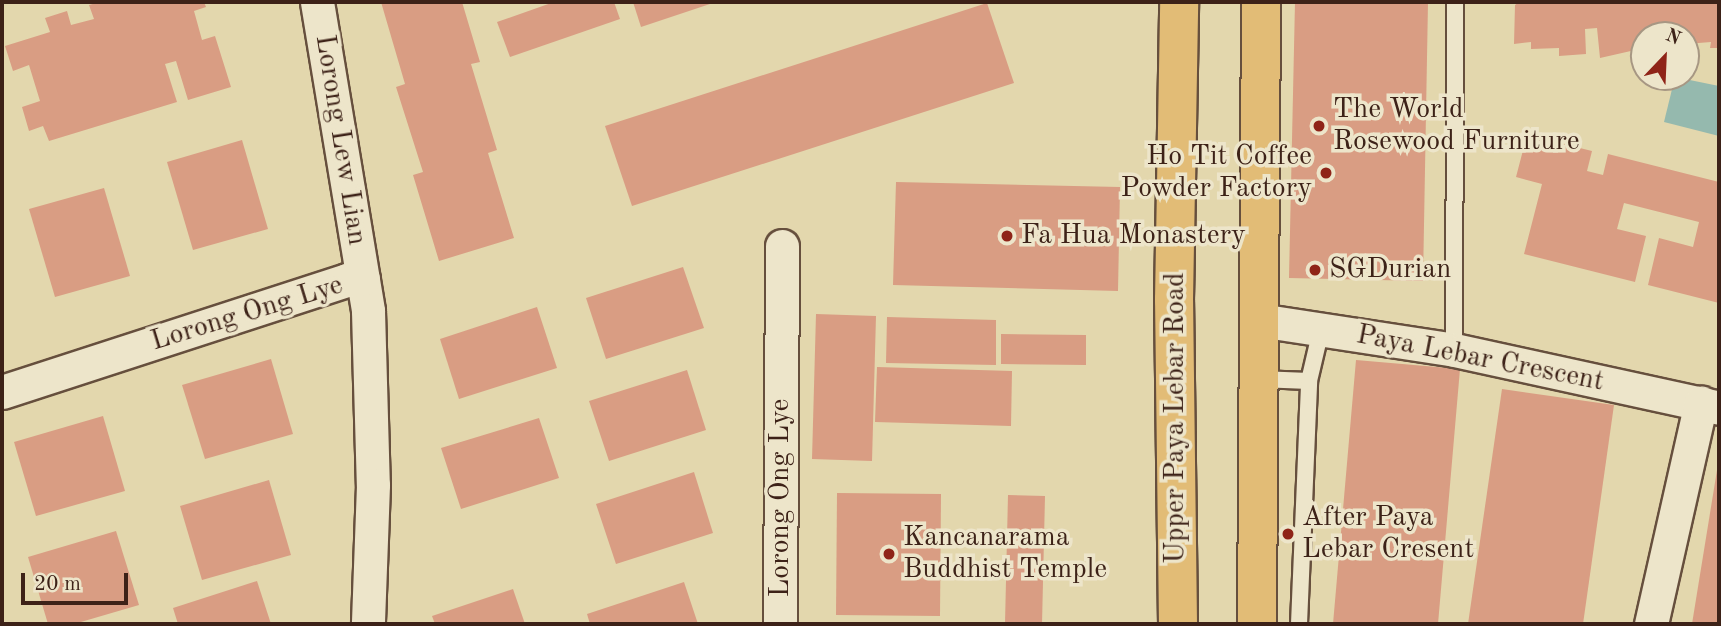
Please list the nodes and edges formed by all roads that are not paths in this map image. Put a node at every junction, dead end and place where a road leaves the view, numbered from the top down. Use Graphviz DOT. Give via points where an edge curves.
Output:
graph roads {
  1 [pos="317,2"];
  2 [pos="1179,2"];
  3 [pos="1261,2"];
  4 [pos="1455,2"];
  5 [pos="782,246"];
  6 [pos="363,279"];
  7 [pos="1259,320"];
  8 [pos="1321,330"];
  9 [pos="1454,350"];
  10 [pos="1258,379"];
  11 [pos="1309,381"];
  12 [pos="2,392"];
  13 [pos="1710,406"];
  14 [pos="368,624"];
  15 [pos="780,624"];
  16 [pos="1178,624"];
  17 [pos="1257,624"];
  18 [pos="1299,624"];
  19 [pos="1651,624"];
  1 -- 6 [label="street, Lorong Lew Lian"];
  2 -- 16 [label="main road, Upper Paya Lebar Road" via="1174,300"];
  3 -- 7 [label="main road"];
  4 -- 9 [label="lane"];
  5 -- 15 [label="street, Lorong Ong Lye"];
  6 -- 12 [label="street, Lorong Ong Lye" via="347,280"];
  6 -- 14 [label="street, Lorong Ong Lye" via="373,485"];
  7 -- 8 [label="street, Paya Lebar Crescent"];
  7 -- 10 [label="main road"];
  8 -- 9 [label="street, Paya Lebar Crescent"];
  8 -- 11 [label="lane"];
  9 -- 13 [label="street, Paya Lebar Crescent"];
  10 -- 11 [label="lane"];
  10 -- 17 [label="main road"];
  11 -- 18 [label="lane"];
  13 -- 19 [label="street, Paya Lebar Crescent"];
}
